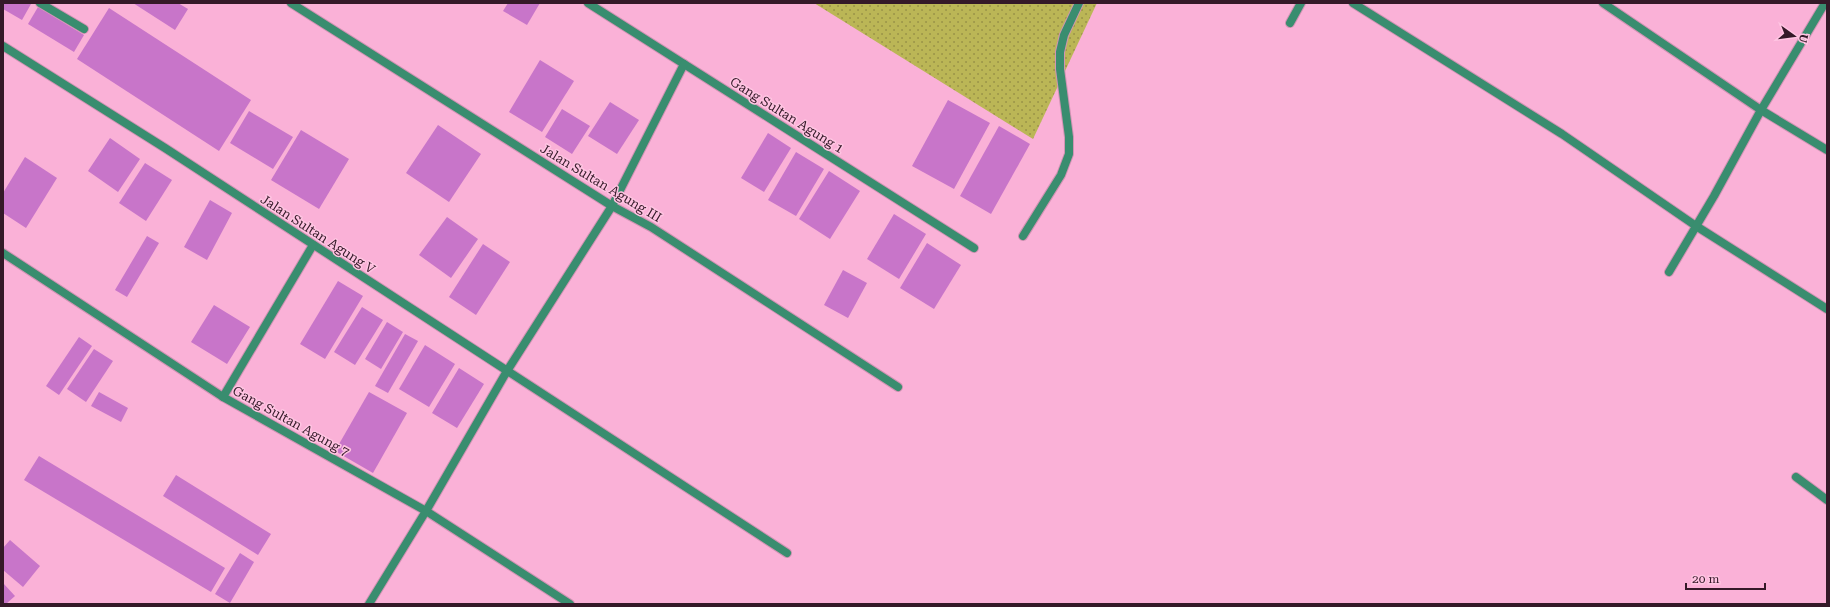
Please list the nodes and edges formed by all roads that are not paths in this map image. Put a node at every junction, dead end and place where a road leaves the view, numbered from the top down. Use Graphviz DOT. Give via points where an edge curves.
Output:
graph roads {
  1 [pos="40,3"];
  2 [pos="291,3"];
  3 [pos="588,3"];
  4 [pos="1079,3"];
  5 [pos="1301,3"];
  6 [pos="1353,3"];
  7 [pos="1603,3"];
  8 [pos="1825,3"];
  9 [pos="1290,23"];
  10 [pos="84,29"];
  11 [pos="3,46"];
  12 [pos="684,64"];
  13 [pos="1761,110"];
  14 [pos="1827,150"];
  15 [pos="612,206"];
  16 [pos="1696,226"];
  17 [pos="1023,236"];
  18 [pos="313,245"];
  19 [pos="974,248"];
  20 [pos="3,253"];
  21 [pos="1670,272"];
  22 [pos="1827,309"];
  23 [pos="507,371"];
  24 [pos="898,387"];
  25 [pos="223,397"];
  26 [pos="1796,477"];
  27 [pos="1827,500"];
  28 [pos="426,510"];
  29 [pos="786,554"];
  30 [pos="369,604"];
  31 [pos="570,604"];
  1 -- 10 [label="street"];
  2 -- 15 [label="street, Jalan Sultan Agung III"];
  3 -- 12 [label="street, Gang Sultan Agung 1"];
  4 -- 17 [label="street" via="1064,35 1060,52 1069,154 1061,175"];
  5 -- 9 [label="street"];
  6 -- 16 [label="street" via="1562,134"];
  7 -- 13 [label="street"];
  8 -- 13 [label="street"];
  11 -- 18 [label="street, Jalan Sultan Agung V"];
  12 -- 15 [label="street"];
  12 -- 19 [label="street, Gang Sultan Agung 1"];
  13 -- 14 [label="street"];
  13 -- 16 [label="street"];
  15 -- 23 [label="street"];
  15 -- 24 [label="street, Jalan Sultan Agung III" via="650,226"];
  16 -- 21 [label="street"];
  16 -- 22 [label="street"];
  18 -- 23 [label="street, Jalan Sultan Agung V"];
  18 -- 25 [label="street"];
  20 -- 25 [label="street, Gang Sultan Agung 7"];
  23 -- 28 [label="street"];
  23 -- 29 [label="street, Jalan Sultan Agung V"];
  25 -- 28 [label="street, Gang Sultan Agung 7"];
  26 -- 27 [label="street"];
  28 -- 30 [label="street"];
  28 -- 31 [label="street, Gang Sultan Agung 7"];
}
